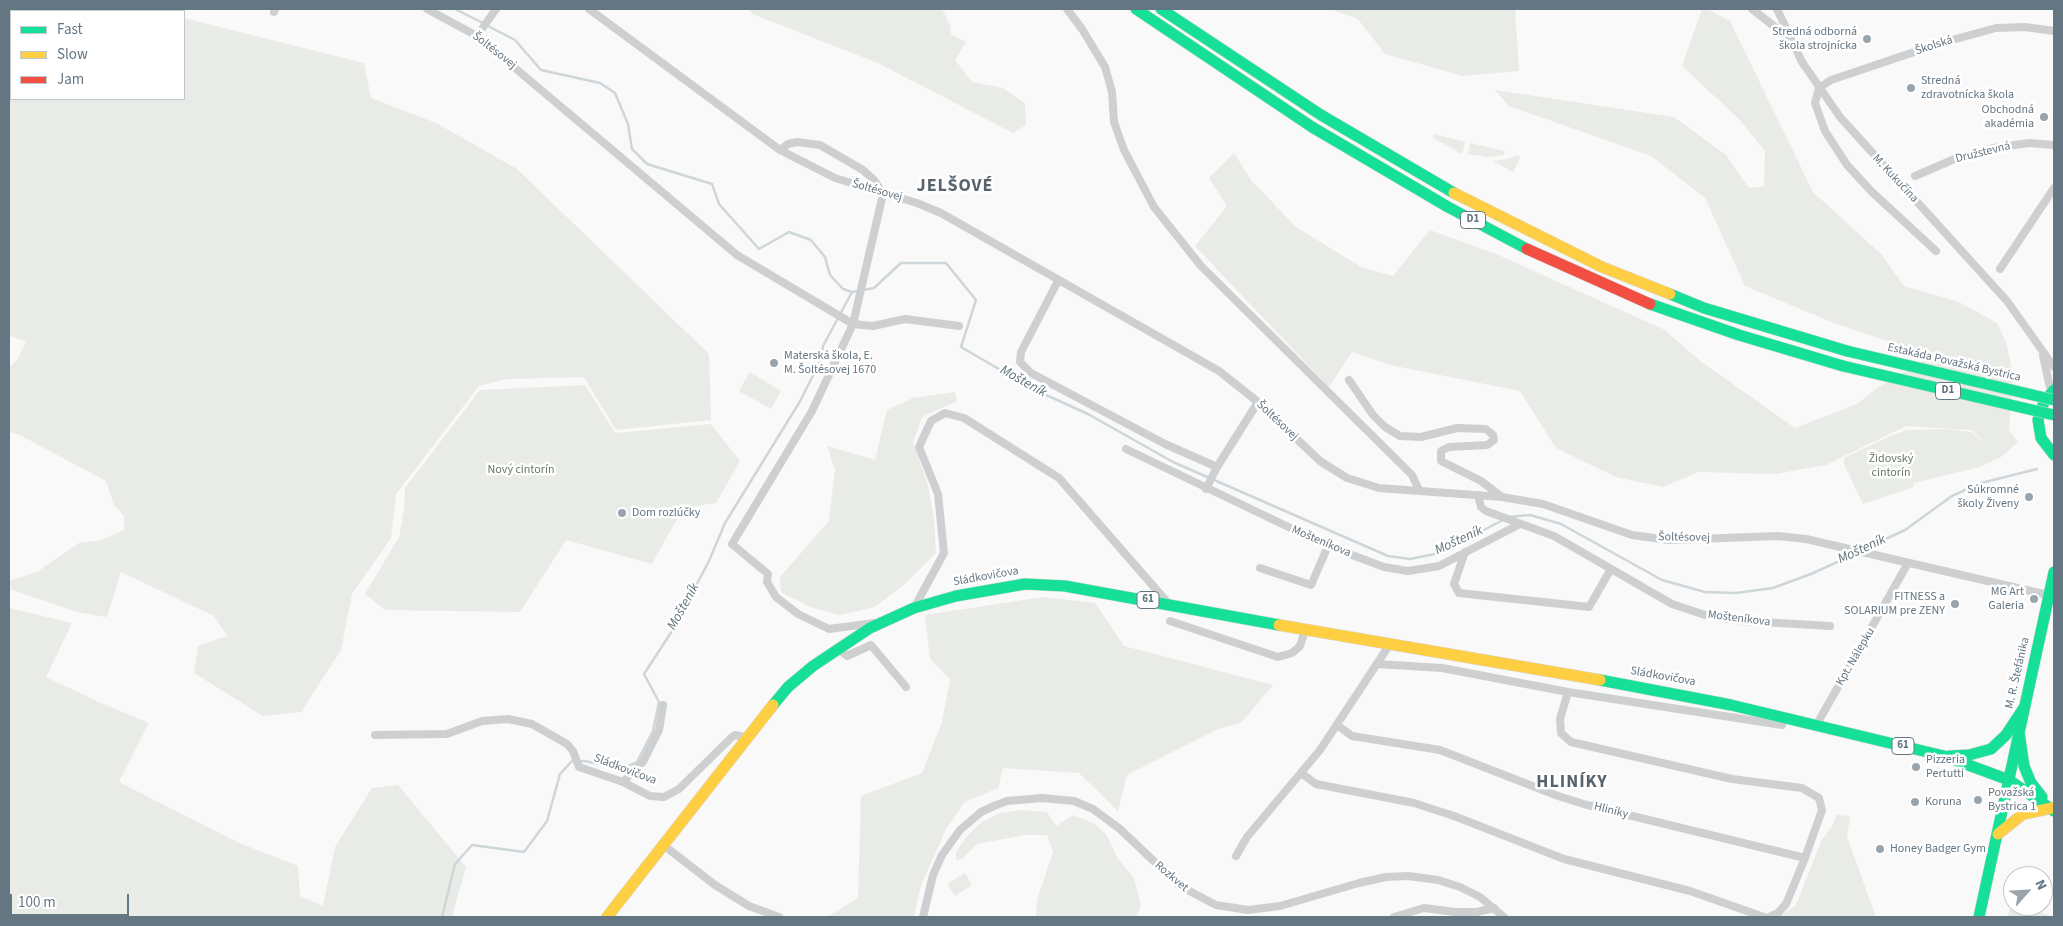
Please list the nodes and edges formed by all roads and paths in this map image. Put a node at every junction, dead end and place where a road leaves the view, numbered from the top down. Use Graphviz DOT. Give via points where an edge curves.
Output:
graph roads {
  1 [pos="427,9"];
  2 [pos="496,9"];
  3 [pos="590,9"];
  4 [pos="1067,9"];
  5 [pos="1136,9"];
  6 [pos="1161,9"];
  7 [pos="1752,9"];
  8 [pos="1777,9"];
  9 [pos="2054,31"];
  10 [pos="477,36"];
  11 [pos="1789,38"];
  12 [pos="1819,88"];
  13 [pos="2054,145"];
  14 [pos="780,150"];
  15 [pos="1915,176"];
  16 [pos="2054,188"];
  17 [pos="883,194"];
  18 [pos="1936,251"];
  19 [pos="2000,269"];
  20 [pos="1058,281"];
  21 [pos="853,324"];
  22 [pos="959,326"];
  23 [pos="2041,349"];
  24 [pos="2054,367"];
  25 [pos="1349,380"];
  26 [pos="2053,394"];
  27 [pos="1258,402"];
  28 [pos="2054,416"];
  29 [pos="1126,449"];
  30 [pos="2054,455"];
  31 [pos="1217,467"];
  32 [pos="1209,482"];
  33 [pos="1419,490"];
  34 [pos="1478,495"];
  35 [pos="1502,497"];
  36 [pos="1520,524"];
  37 [pos="1328,546"];
  38 [pos="1466,552"];
  39 [pos="1908,563"];
  40 [pos="1260,568"];
  41 [pos="1611,569"];
  42 [pos="2054,572"];
  43 [pos="2052,596"];
  44 [pos="1168,603"];
  45 [pos="914,608"];
  46 [pos="1170,621"];
  47 [pos="880,623"];
  48 [pos="1830,626"];
  49 [pos="1305,630"];
  50 [pos="1390,644"];
  51 [pos="837,648"];
  52 [pos="1377,664"];
  53 [pos="906,687"];
  54 [pos="1568,692"];
  55 [pos="663,705"];
  56 [pos="2025,706"];
  57 [pos="1785,722"];
  58 [pos="1817,724"];
  59 [pos="1336,725"];
  60 [pos="2019,732"];
  61 [pos="375,735"];
  62 [pos="745,737"];
  63 [pos="1944,756"];
  64 [pos="1301,773"];
  65 [pos="2010,780"];
  66 [pos="624,782"];
  67 [pos="2053,810"];
  68 [pos="1998,834"];
  69 [pos="662,844"];
  70 [pos="1236,856"];
  71 [pos="1805,858"];
  72 [pos="1494,908"];
  73 [pos="608,917"];
  74 [pos="779,917"];
  75 [pos="923,917"];
  76 [pos="1394,917"];
  77 [pos="1504,917"];
  78 [pos="1764,917"];
  79 [pos="1770,917"];
  80 [pos="1979,917"];
  1 -- 10 [label="street, Šoltésovej"];
  2 -- 10 [label="street, Šoltésovej"];
  3 -- 14 [label="street, Šoltésovej"];
  4 -- 33 [label="street" via="1105,67 1112,92 1114,122 1124,150 1154,208 1201,266 1412,475"];
  5 -- 28 [label="main road, D1, bridge" via="1312,128 1541,256 1648,303 1739,335 1843,366"];
  6 -- 26 [label="main road, Estakáda Považská Bystrica / D1, bridge" via="1346,130 1452,192 1602,267 1704,308 1847,351"];
  7 -- 11 [label="street, M. Kukučína"];
  8 -- 11 [label="street"];
  9 -- 12 [label="street, Školská" via="1996,28 1940,43 1841,77"];
  10 -- 21 [label="street, Šoltésovej" via="737,255"];
  11 -- 12 [label="street, M. Kukučína"];
  12 -- 18 [label="street" via="1816,103 1825,132 1847,165"];
  12 -- 23 [label="street, M. Kukučína" via="1864,145 2007,301"];
  13 -- 15 [label="street, Družstevná" via="2029,143 1993,148 1957,158"];
  14 -- 17 [label="street, Šoltésovej" via="830,176"];
  14 -- 17 [label="street" via="796,142 820,144 863,170"];
  16 -- 19 [label="street"];
  17 -- 20 [label="street, Šoltésovej" via="941,213"];
  17 -- 21 [label="street"];
  20 -- 27 [label="street, Šoltésovej" via="1218,371"];
  20 -- 31 [label="street" via="1021,352 1020,362 1047,382 1165,444"];
  21 -- 22 [label="street, Šoltésovej" via="873,326 905,319"];
  21 -- 47 [label="street" via="812,412 732,544 768,574 767,582 776,597 798,614 829,630"];
  23 -- 24 [label="street, M. Kukučína"];
  23 -- 26 [label="street, M. Kukučína"];
  25 -- 35 [label="street" via="1373,415 1400,436 1421,437 1457,428 1486,429 1494,440 1487,445 1449,446 1441,452 1441,461 1481,480"];
  26 -- 30 [label="main road" via="2041,408 2038,427 2044,443"];
  27 -- 31 [label="street"];
  27 -- 33 [label="street, Šoltésovej" via="1320,461 1347,478 1379,488"];
  29 -- 32 [label="street, Mošteníkova"];
  31 -- 32 [label="street"];
  32 -- 37 [label="street, Mošteníkova"];
  33 -- 34 [label="street, Šoltésovej"];
  34 -- 35 [label="street, Šoltésovej"];
  34 -- 36 [label="street, Mošteníkova" via="1481,507 1486,511"];
  35 -- 39 [label="street, Šoltésovej" via="1543,504 1632,534 1668,540 1778,536 1806,539"];
  36 -- 38 [label="street, Mošteníkova"];
  36 -- 41 [label="street, Mošteníkova" via="1554,536"];
  37 -- 38 [label="street, Mošteníkova" via="1384,567 1408,571 1439,566"];
  37 -- 40 [label="street" via="1311,585"];
  38 -- 41 [label="street" via="1454,584 1459,593 1589,607"];
  39 -- 43 [label="street, Šoltésovej"];
  39 -- 58 [label="street, Kpt. Nálepku"];
  41 -- 48 [label="street, Mošteníkova" via="1672,604 1705,615 1744,621"];
  42 -- 43 [label="main road, M. R. Štefánika"];
  43 -- 56 [label="main road, M. R. Štefánika"];
  44 -- 45 [label="main road, Sládkovičova / 61" via="1066,586 1025,584 972,592"];
  44 -- 45 [label="street" via="1060,478 964,418 945,413 931,421 919,447 938,494 944,552"];
  44 -- 49 [label="main road, Sládkovičova / 61"];
  45 -- 47 [label="main road, Sládkovičova / 61"];
  46 -- 49 [label="street" via="1278,657 1292,653 1300,646"];
  47 -- 51 [label="main road, Sládkovičova / 61"];
  49 -- 50 [label="main road, Sládkovičova / 61"];
  50 -- 52 [label="street"];
  50 -- 57 [label="main road, Sládkovičova / 61" via="1692,696"];
  51 -- 53 [label="street" via="847,656 871,645"];
  51 -- 62 [label="main road, Sládkovičova / 61" via="788,687"];
  52 -- 54 [label="street, Sládkovičova" via="1442,668"];
  52 -- 59 [label="street"];
  54 -- 57 [label="street, Sládkovičova"];
  54 -- 71 [label="street" via="1560,719 1561,733 1571,742 1732,779 1802,788 1815,794 1822,810"];
  55 -- 66 [label="street" via="659,730 643,762"];
  56 -- 60 [label="main road, M. R. Štefánika"];
  56 -- 63 [label="main road" via="2006,735 1991,749 1969,755"];
  57 -- 58 [label="main road, Sládkovičova / 61"];
  58 -- 63 [label="main road, Sládkovičova / 61"];
  59 -- 64 [label="street"];
  59 -- 71 [label="street, Hliníky" via="1352,736 1440,750 1587,805"];
  60 -- 65 [label="main road, M. R. Štefánika"];
  60 -- 67 [label="main road" via="2024,766 2031,782"];
  61 -- 66 [label="street, Sládkovičova" via="447,734 482,721 508,719 532,724 567,744 579,767"];
  62 -- 66 [label="street, Sládkovičova" via="732,737 679,789 664,797 650,796"];
  62 -- 69 [label="main road, Sládkovičova / 61"];
  63 -- 65 [label="main road, Sládkovičova / 61"];
  64 -- 70 [label="street" via="1247,837"];
  64 -- 78 [label="street" via="1316,784 1414,804 1454,816 1564,859 1690,890"];
  65 -- 67 [label="main road, 61"];
  65 -- 68 [label="main road, M. R. Štefánika"];
  67 -- 68 [label="main road" via="2023,814"];
  68 -- 80 [label="main road, M. R. Štefánika"];
  69 -- 73 [label="main road, Sládkovičova / 61"];
  69 -- 74 [label="street" via="714,885 748,906"];
  71 -- 79 [label="street" via="1786,904"];
  72 -- 75 [label="street, Rozkvet" via="1480,897 1438,880 1386,876 1280,906 1232,910 1216,906 1180,886 1120,829 1093,809 1074,801 1042,798 1007,801 994,806 981,812 960,830 942,855 933,875"];
  72 -- 76 [label="street" via="1477,912 1424,908"];
  72 -- 77 [label="street, Rozkvet"];
}
